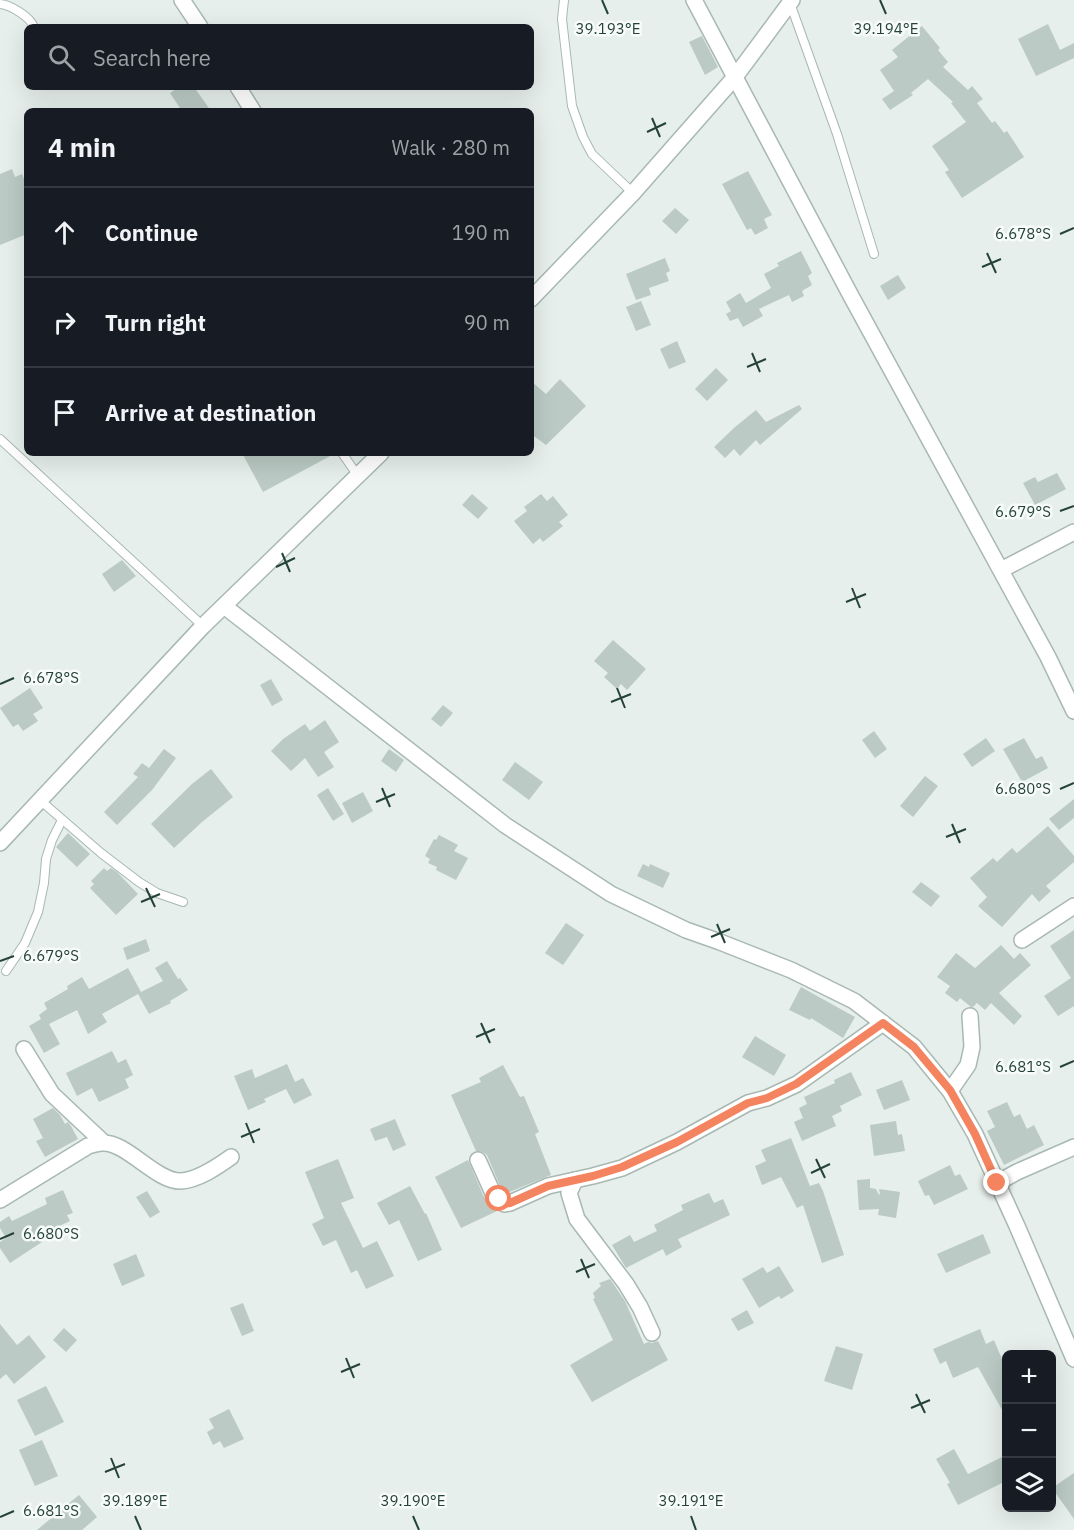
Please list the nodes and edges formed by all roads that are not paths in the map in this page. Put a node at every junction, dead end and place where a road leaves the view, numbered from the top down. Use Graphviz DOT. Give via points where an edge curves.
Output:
graph roads {
  1 [pos="182,0"];
  2 [pos="564,0"];
  3 [pos="694,0"];
  4 [pos="791,2"];
  5 [pos="0,4"];
  6 [pos="33,24"];
  7 [pos="198,24"];
  8 [pos="735,77"];
  9 [pos="240,90"];
  10 [pos="251,108"];
  11 [pos="633,193"];
  12 [pos="874,254"];
  13 [pos="534,296"];
  14 [pos="0,439"];
  15 [pos="344,456"];
  16 [pos="378,456"];
  17 [pos="358,476"];
  18 [pos="1074,532"];
  19 [pos="1001,570"];
  20 [pos="224,606"];
  21 [pos="203,626"];
  22 [pos="1074,711"];
  23 [pos="41,801"];
  24 [pos="62,820"];
  25 [pos="0,843"];
  26 [pos="183,902"];
  27 [pos="1074,906"];
  28 [pos="1022,940"];
  29 [pos="6,971"];
  30 [pos="970,1016"];
  31 [pos="883,1023"];
  32 [pos="24,1049"];
  33 [pos="950,1090"];
  34 [pos="103,1142"];
  35 [pos="1074,1147"];
  36 [pos="231,1157"];
  37 [pos="478,1160"];
  38 [pos="575,1180"];
  39 [pos="997,1183"];
  40 [pos="0,1200"];
  41 [pos="652,1334"];
  42 [pos="1074,1359"];
  1 -- 7 [label="street"];
  2 -- 11 [label="lane" via="562,19 572,106 583,137 592,154"];
  3 -- 8 [label="street"];
  4 -- 8 [label="street"];
  4 -- 12 [label="lane"];
  5 -- 6 [label="lane" via="8,4"];
  8 -- 11 [label="street"];
  8 -- 19 [label="street"];
  9 -- 10 [label="street"];
  11 -- 13 [label="street"];
  14 -- 21 [label="lane"];
  15 -- 17 [label="lane"];
  16 -- 17 [label="street"];
  17 -- 20 [label="street"];
  18 -- 19 [label="street"];
  19 -- 22 [label="street"];
  20 -- 21 [label="street"];
  20 -- 31 [label="street" via="505,825 611,894 686,930 791,970 855,1001"];
  21 -- 23 [label="street"];
  23 -- 24 [label="lane"];
  23 -- 25 [label="street"];
  24 -- 26 [label="lane" via="139,882"];
  24 -- 29 [label="lane" via="46,859 38,912 25,943"];
  27 -- 28 [label="street"];
  30 -- 33 [label="street" via="972,1047 968,1065"];
  31 -- 33 [label="street" via="914,1047"];
  31 -- 38 [label="street" via="796,1084 748,1103 622,1167"];
  32 -- 34 [label="street" via="52,1094"];
  33 -- 39 [label="street"];
  34 -- 36 [label="street" via="177,1181 206,1172"];
  34 -- 40 [label="street" via="88,1146"];
  35 -- 39 [label="street"];
  37 -- 38 [label="street" via="492,1191 504,1204"];
  38 -- 41 [label="street" via="569,1194 578,1219 626,1284"];
  39 -- 42 [label="street"];
}
